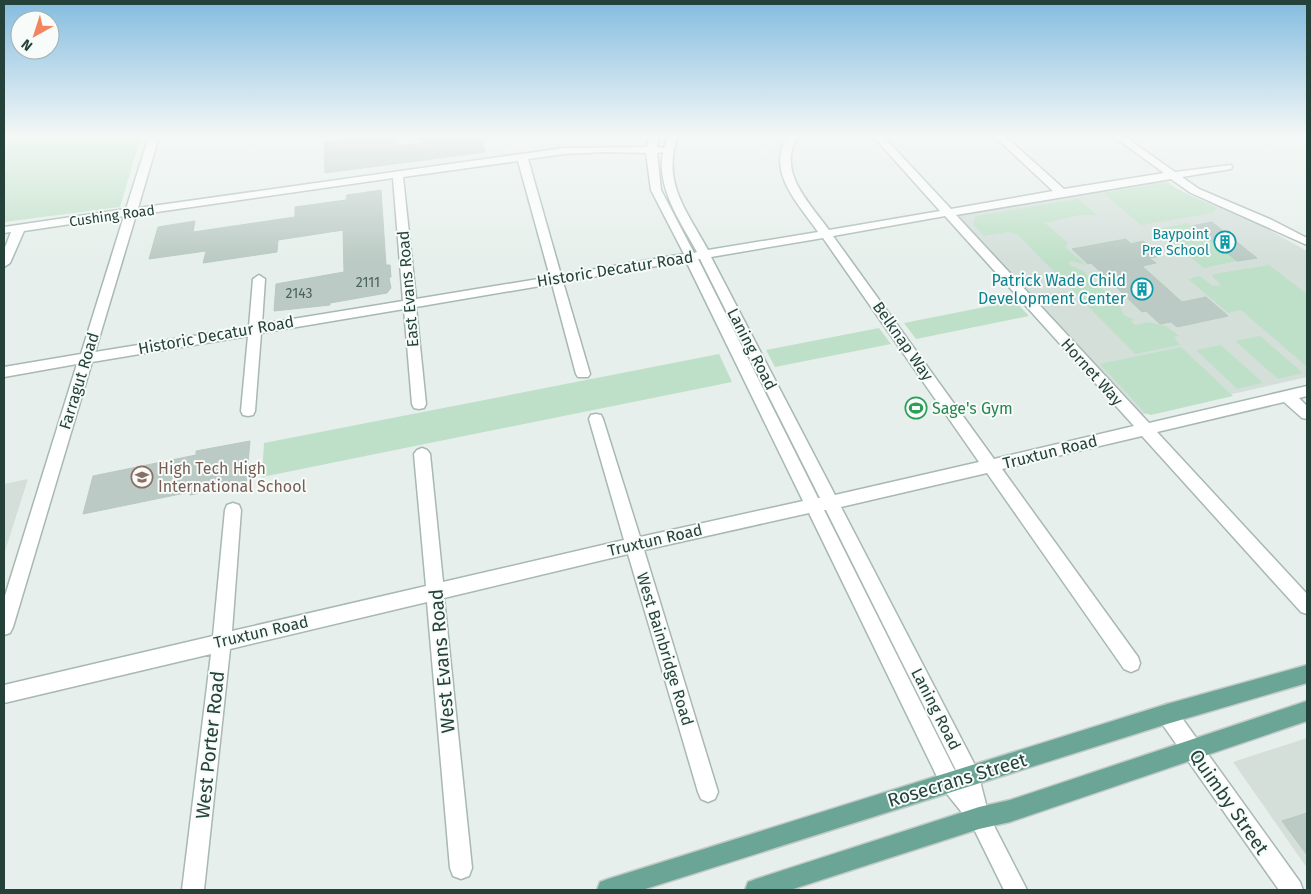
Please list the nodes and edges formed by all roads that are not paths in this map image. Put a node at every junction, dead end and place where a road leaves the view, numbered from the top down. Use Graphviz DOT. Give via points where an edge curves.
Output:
graph roads {
  1 [pos="142,178"];
  2 [pos="379,178"];
  3 [pos="398,178"];
  4 [pos="528,178"];
  5 [pos="655,178"];
  6 [pos="667,178"];
  7 [pos="789,178"];
  8 [pos="916,178"];
  9 [pos="1045,178"];
  10 [pos="1160,178"];
  11 [pos="1174,178"];
  12 [pos="1062,193"];
  13 [pos="947,212"];
  14 [pos="131,213"];
  15 [pos="19,228"];
  16 [pos="4,230"];
  17 [pos="827,234"];
  18 [pos="1307,242"];
  19 [pos="698,256"];
  20 [pos="4,263"];
  21 [pos="555,278"];
  22 [pos="259,279"];
  23 [pos="410,303"];
  24 [pos="255,329"];
  25 [pos="86,358"];
  26 [pos="4,372"];
  27 [pos="583,374"];
  28 [pos="1307,391"];
  29 [pos="1287,396"];
  30 [pos="419,404"];
  31 [pos="248,411"];
  32 [pos="1307,414"];
  33 [pos="596,419"];
  34 [pos="1144,429"];
  35 [pos="422,454"];
  36 [pos="991,466"];
  37 [pos="822,504"];
  38 [pos="233,510"];
  39 [pos="634,545"];
  40 [pos="436,593"];
  41 [pos="1307,606"];
  42 [pos="4,627"];
  43 [pos="221,641"];
  44 [pos="1132,663"];
  45 [pos="1307,674"];
  46 [pos="4,694"];
  47 [pos="1307,711"];
  48 [pos="1167,714"];
  49 [pos="1191,749"];
  50 [pos="970,776"];
  51 [pos="950,782"];
  52 [pos="708,792"];
  53 [pos="980,818"];
  54 [pos="461,868"];
  55 [pos="193,890"];
  56 [pos="608,890"];
  57 [pos="756,890"];
  58 [pos="1016,890"];
  59 [pos="1292,890"];
  1 -- 14 [label="street, Farragut Road"];
  2 -- 14 [label="street, Cushing Road"];
  3 -- 23 [label="street, East Evans Road"];
  4 -- 21 [label="street"];
  5 -- 19 [label="street, Laning Road" via="656,189"];
  6 -- 19 [label="street, Laning Road"];
  7 -- 17 [label="street, Belknap Way"];
  8 -- 13 [label="street, Hornet Way"];
  9 -- 12 [label="street"];
  10 -- 12 [label="street, Historic Decatur Road"];
  11 -- 18 [label="street" via="1194,191"];
  12 -- 13 [label="street, Historic Decatur Road"];
  13 -- 17 [label="street, Historic Decatur Road"];
  13 -- 34 [label="street, Hornet Way"];
  14 -- 15 [label="street, Cushing Road"];
  14 -- 25 [label="street, Farragut Road"];
  15 -- 16 [label="street, Cushing Road"];
  15 -- 20 [label="street"];
  17 -- 19 [label="street, Historic Decatur Road"];
  17 -- 36 [label="street, Belknap Way"];
  19 -- 21 [label="street, Historic Decatur Road"];
  19 -- 37 [label="street, Laning Road"];
  21 -- 23 [label="street, Historic Decatur Road"];
  21 -- 27 [label="street"];
  22 -- 24 [label="street"];
  23 -- 24 [label="street, Historic Decatur Road"];
  23 -- 30 [label="street, East Evans Road"];
  24 -- 25 [label="street, Historic Decatur Road"];
  24 -- 31 [label="street"];
  25 -- 26 [label="street, Historic Decatur Road"];
  25 -- 42 [label="street, Farragut Road"];
  28 -- 29 [label="street, Truxtun Road"];
  29 -- 32 [label="street"];
  29 -- 34 [label="street, Truxtun Road"];
  33 -- 39 [label="street, West Bainbridge Road"];
  34 -- 36 [label="street, Truxtun Road"];
  34 -- 41 [label="street, Hornet Way"];
  35 -- 40 [label="street, West Evans Road"];
  36 -- 37 [label="street, Truxtun Road"];
  36 -- 44 [label="street, Belknap Way"];
  37 -- 39 [label="street, Truxtun Road"];
  37 -- 50 [label="street, Laning Road"];
  37 -- 51 [label="street, Laning Road"];
  38 -- 43 [label="street, West Porter Road"];
  39 -- 40 [label="street, Truxtun Road"];
  39 -- 52 [label="street, West Bainbridge Road"];
  40 -- 43 [label="street, Truxtun Road"];
  40 -- 54 [label="street, West Evans Road"];
  43 -- 46 [label="street, Truxtun Road"];
  43 -- 55 [label="street, West Porter Road"];
  45 -- 48 [label="main road, Rosecrans Street"];
  47 -- 49 [label="main road"];
  48 -- 49 [label="street, Quimby Street"];
  48 -- 50 [label="main road, Rosecrans Street"];
  49 -- 53 [label="main road" via="1010,811"];
  49 -- 59 [label="street, Quimby Street"];
  50 -- 51 [label="main road, Rosecrans Street"];
  50 -- 53 [label="street, Laning Road"];
  51 -- 53 [label="street, Laning Road"];
  51 -- 56 [label="main road, Rosecrans Street"];
  53 -- 57 [label="main road"];
  53 -- 58 [label="street"];
}
